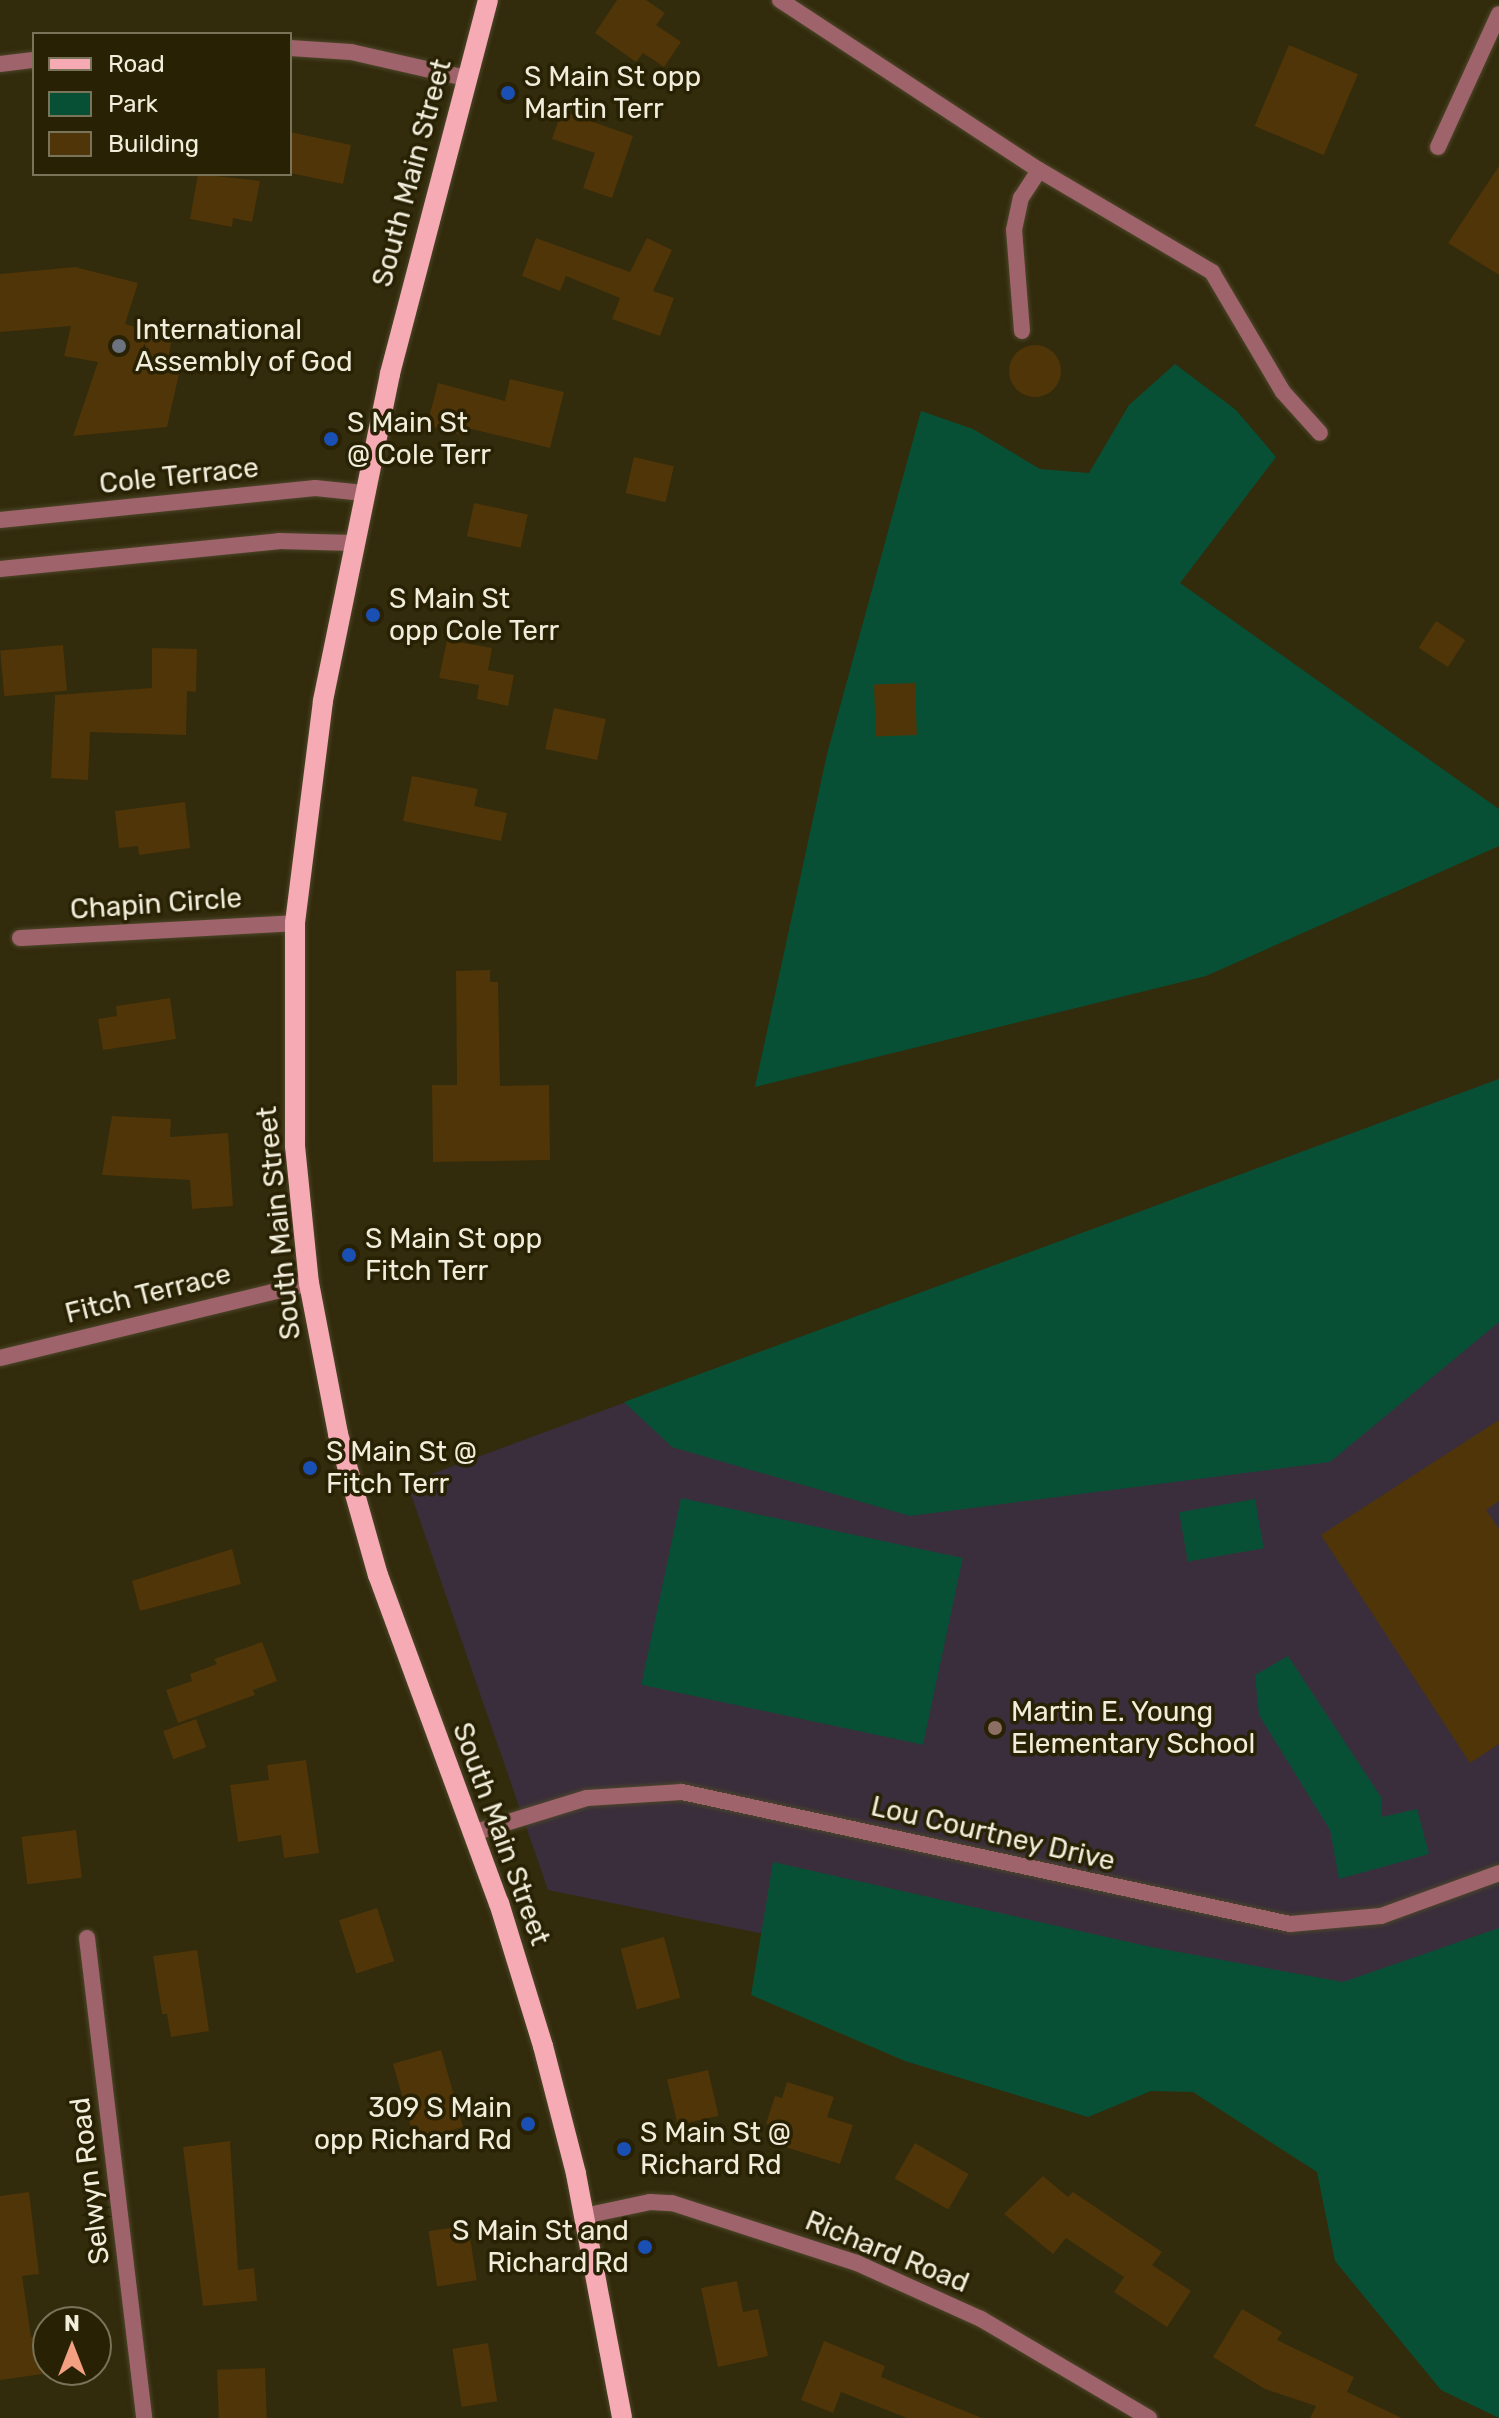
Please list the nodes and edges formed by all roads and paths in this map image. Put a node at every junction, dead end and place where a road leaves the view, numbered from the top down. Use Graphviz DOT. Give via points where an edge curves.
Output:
graph roads {
  1 [pos="488,0"];
  2 [pos="785,1"];
  3 [pos="1499,14"];
  4 [pos="292,48"];
  5 [pos="1493,48"];
  6 [pos="32,60"];
  7 [pos="0,64"];
  8 [pos="465,78"];
  9 [pos="1438,147"];
  10 [pos="1039,170"];
  11 [pos="1022,331"];
  12 [pos="1320,433"];
  13 [pos="364,493"];
  14 [pos="0,520"];
  15 [pos="353,543"];
  16 [pos="0,569"];
  17 [pos="295,923"];
  18 [pos="20,938"];
  19 [pos="309,1283"];
  20 [pos="0,1358"];
  21 [pos="473,1833"];
  22 [pos="1499,1873"];
  23 [pos="87,1938"];
  24 [pos="584,2216"];
  25 [pos="144,2418"];
  26 [pos="622,2418"];
  27 [pos="1149,2418"];
  1 -- 8 [label="main road, South Main Street"];
  2 -- 10 [label="street"];
  3 -- 5 [label="street"];
  4 -- 8 [label="street" via="373,56"];
  5 -- 9 [label="street"];
  6 -- 7 [label="street"];
  8 -- 13 [label="main road, South Main Street"];
  10 -- 11 [label="street" via="1021,198 1014,230"];
  10 -- 12 [label="street" via="1212,272 1283,392"];
  13 -- 14 [label="street, Cole Terrace" via="315,488"];
  13 -- 15 [label="main road, South Main Street"];
  15 -- 16 [label="street" via="279,541"];
  15 -- 17 [label="main road, South Main Street" via="313,763"];
  17 -- 18 [label="street, Chapin Circle"];
  17 -- 19 [label="main road, South Main Street" via="294,1132"];
  19 -- 20 [label="street, Fitch Terrace"];
  19 -- 21 [label="main road, South Main Street" via="338,1434 363,1526"];
  21 -- 22 [label="street, Lou Courtney Drive" via="587,1798 682,1792 1290,1924 1381,1916"];
  21 -- 24 [label="main road, South Main Street" via="543,2046"];
  23 -- 25 [label="street, Selwyn Road"];
  24 -- 26 [label="main road, South Main Street"];
  24 -- 27 [label="street, Richard Road" via="650,2202 672,2203 857,2263 981,2319"];
}
